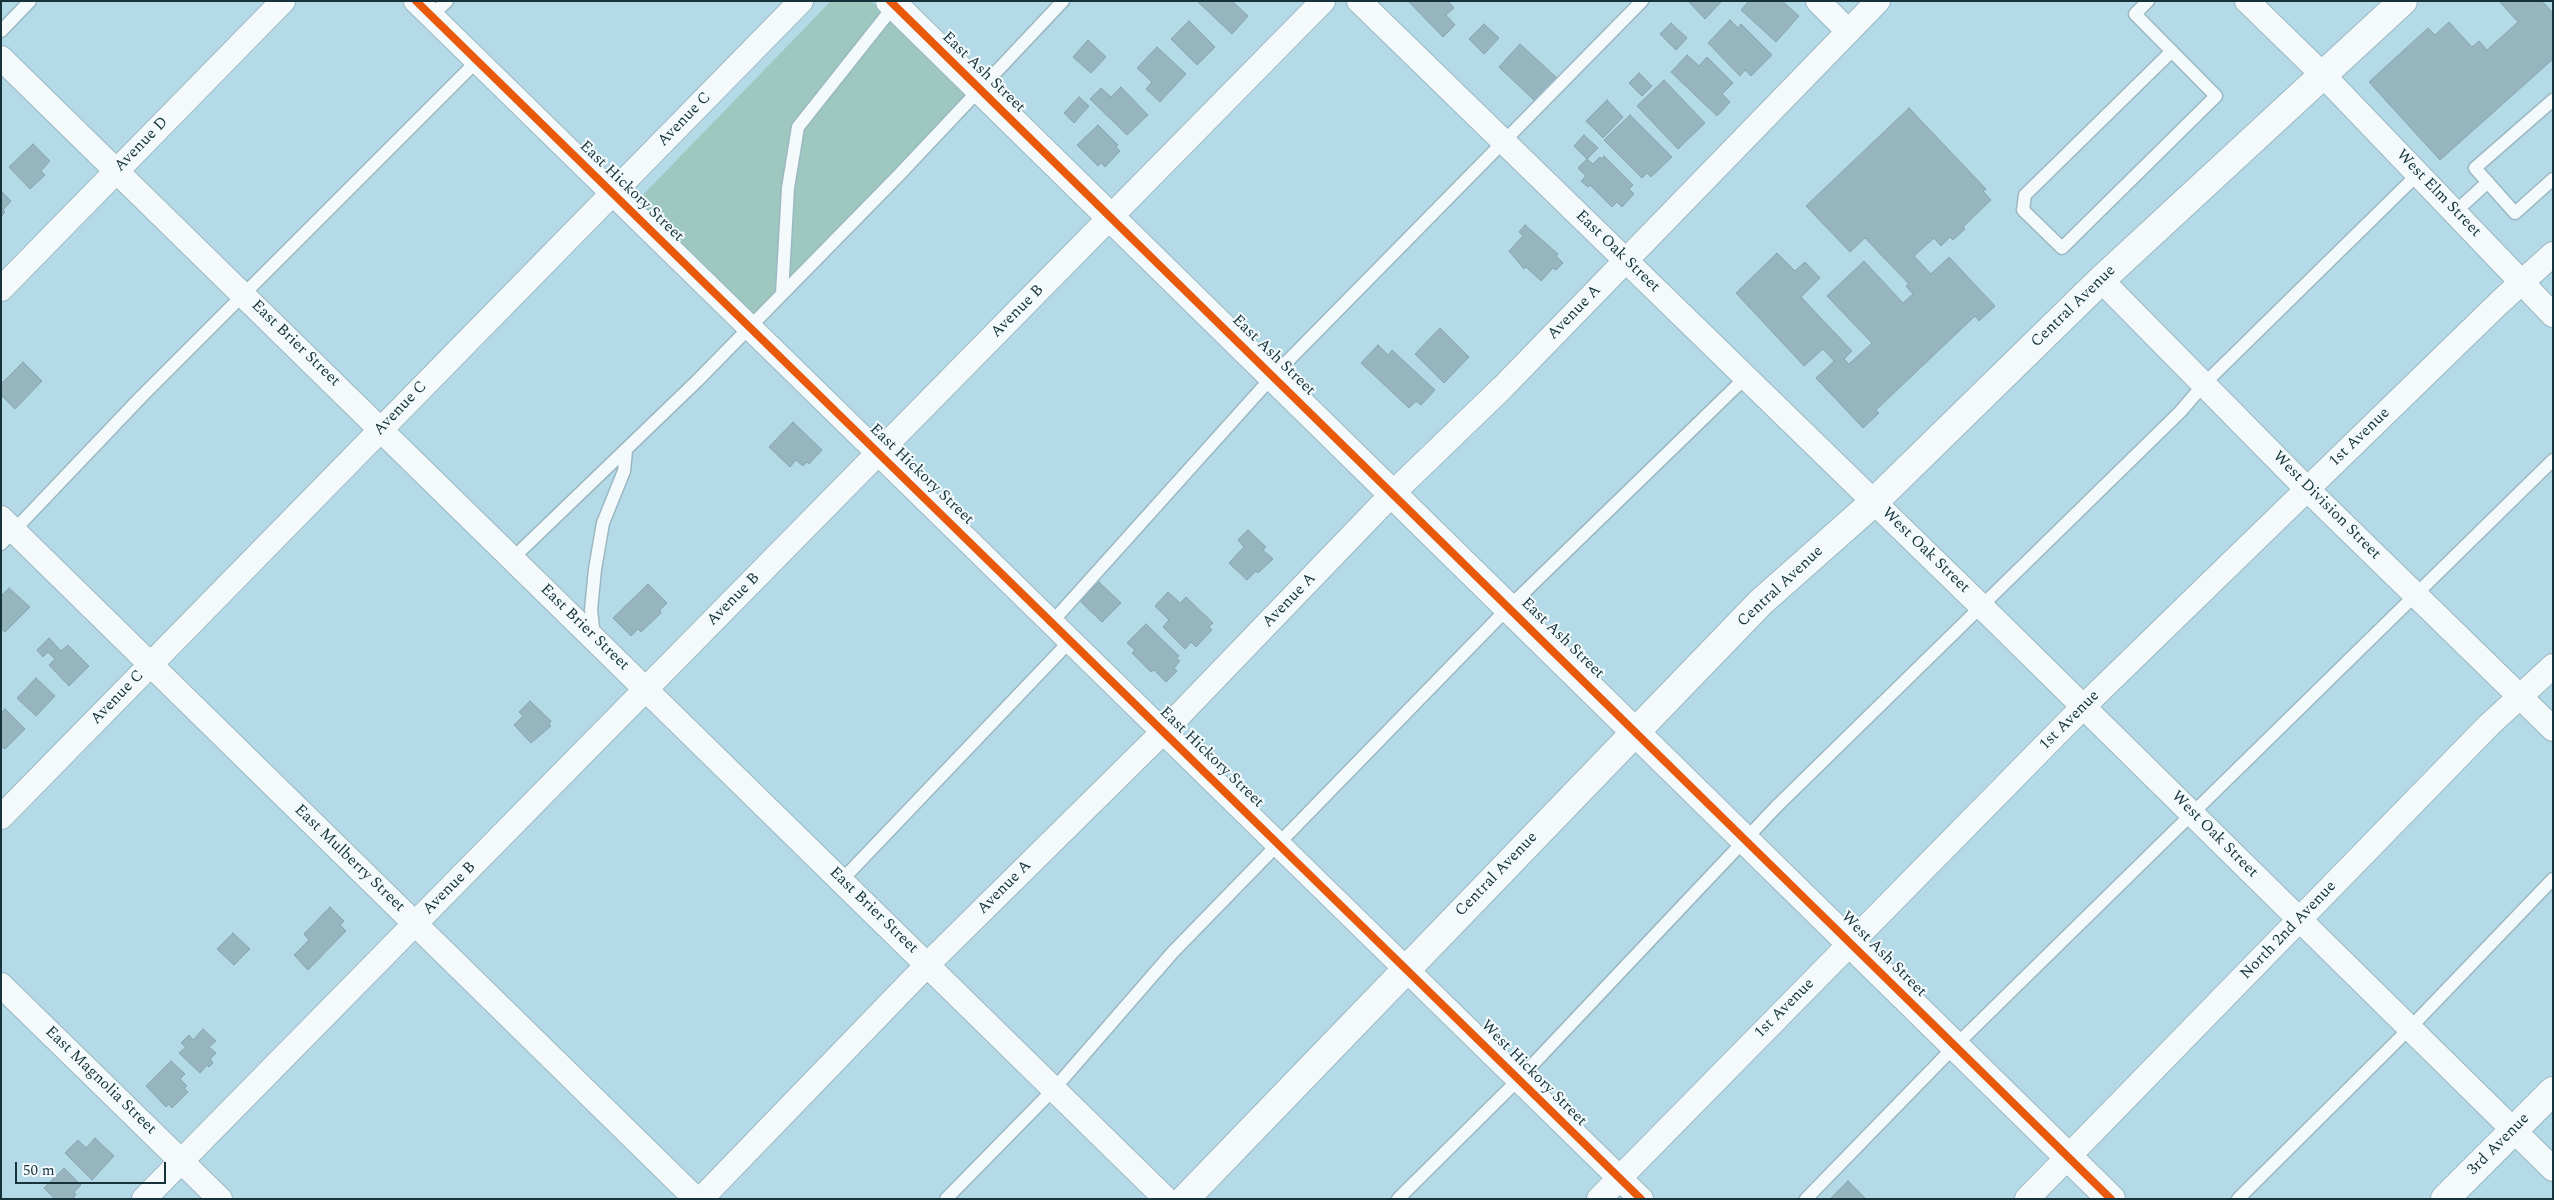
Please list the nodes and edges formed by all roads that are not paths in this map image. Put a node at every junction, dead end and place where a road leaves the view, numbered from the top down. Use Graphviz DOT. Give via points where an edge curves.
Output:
graph roads {
  1 [pos="30,1"];
  2 [pos="284,1"];
  3 [pos="801,1"];
  4 [pos="1063,1"];
  5 [pos="1323,1"];
  6 [pos="1359,1"];
  7 [pos="1642,1"];
  8 [pos="1818,1"];
  9 [pos="1878,1"];
  10 [pos="2148,1"];
  11 [pos="2247,1"];
  12 [pos="2403,1"];
  13 [pos="892,3"];
  14 [pos="431,6"];
  15 [pos="1,31"];
  16 [pos="1848,31"];
  17 [pos="2172,52"];
  18 [pos="1,58"];
  19 [pos="477,61"];
  20 [pos="2323,75"];
  21 [pos="980,90"];
  22 [pos="2553,100"];
  23 [pos="1505,143"];
  24 [pos="118,170"];
  25 [pos="2418,174"];
  26 [pos="2553,179"];
  27 [pos="2488,182"];
  28 [pos="613,194"];
  29 [pos="2455,212"];
  30 [pos="1111,217"];
  31 [pos="2553,254"];
  32 [pos="1626,261"];
  33 [pos="2101,280"];
  34 [pos="2522,281"];
  35 [pos="1,289"];
  36 [pos="244,294"];
  37 [pos="782,294"];
  38 [pos="2553,315"];
  39 [pos="750,327"];
  40 [pos="1273,376"];
  41 [pos="1746,377"];
  42 [pos="2205,383"];
  43 [pos="382,429"];
  44 [pos="626,451"];
  45 [pos="879,453"];
  46 [pos="2553,460"];
  47 [pos="2307,489"];
  48 [pos="1393,493"];
  49 [pos="1874,502"];
  50 [pos="5,531"];
  51 [pos="514,558"];
  52 [pos="2415,594"];
  53 [pos="1981,606"];
  54 [pos="1509,607"];
  55 [pos="1052,622"];
  56 [pos="594,637"];
  57 [pos="1070,640"];
  58 [pos="151,665"];
  59 [pos="2553,666"];
  60 [pos="647,689"];
  61 [pos="2520,697"];
  62 [pos="2083,707"];
  63 [pos="2553,729"];
  64 [pos="1164,731"];
  65 [pos="1636,731"];
  66 [pos="2192,813"];
  67 [pos="1,817"];
  68 [pos="1745,839"];
  69 [pos="1279,844"];
  70 [pos="2553,879"];
  71 [pos="842,880"];
  72 [pos="2300,920"];
  73 [pos="416,924"];
  74 [pos="1850,943"];
  75 [pos="928,964"];
  76 [pos="1406,968"];
  77 [pos="1,985"];
  78 [pos="2410,1028"];
  79 [pos="1955,1046"];
  80 [pos="1519,1079"];
  81 [pos="1054,1089"];
  82 [pos="2553,1091"];
  83 [pos="2514,1130"];
  84 [pos="2068,1156"];
  85 [pos="181,1161"];
  86 [pos="2553,1169"];
  87 [pos="1619,1177"];
  88 [pos="144,1199"];
  89 [pos="220,1199"];
  90 [pos="696,1199"];
  91 [pos="701,1199"];
  92 [pos="946,1199"];
  93 [pos="1166,1199"];
  94 [pos="1185,1199"];
  95 [pos="1398,1199"];
  96 [pos="1599,1199"];
  97 [pos="1641,1199"];
  98 [pos="1806,1199"];
  99 [pos="2027,1199"];
  100 [pos="2111,1199"];
  101 [pos="2238,1199"];
  102 [pos="2445,1199"];
  1 -- 15 [label="lane"];
  2 -- 24 [label="street, Avenue D"];
  3 -- 28 [label="street, Avenue C"];
  4 -- 21 [label="lane"];
  5 -- 30 [label="street, Avenue B"];
  6 -- 23 [label="street, East Oak Street"];
  7 -- 23 [label="lane"];
  8 -- 16 [label="street"];
  9 -- 16 [label="street, Avenue A"];
  10 -- 17 [label="lane" via="2135,14"];
  11 -- 20 [label="street, West Elm Street"];
  12 -- 20 [label="street, Central Avenue"];
  13 -- 21 [label="street, East Ash Street"];
  13 -- 37 [label="lane" via="798,127 788,188"];
  14 -- 19 [label="street, East Hickory Street"];
  16 -- 32 [label="street, Avenue A"];
  17 -- 17 [label="lane" via="2216,96 2062,248 2023,210 2025,195"];
  18 -- 24 [label="street, East Brier Street"];
  19 -- 28 [label="street, East Hickory Street"];
  19 -- 36 [label="lane"];
  20 -- 25 [label="street, West Elm Street"];
  20 -- 33 [label="street, Central Avenue"];
  21 -- 30 [label="street, East Ash Street"];
  21 -- 37 [label="lane"];
  22 -- 27 [label="lane" via="2475,168"];
  23 -- 32 [label="street, East Oak Street"];
  23 -- 40 [label="lane"];
  24 -- 35 [label="street, Avenue D"];
  24 -- 36 [label="street, East Brier Street"];
  25 -- 29 [label="street, West Elm Street"];
  25 -- 42 [label="lane"];
  26 -- 27 [label="lane" via="2514,212"];
  27 -- 29 [label="lane"];
  28 -- 39 [label="street, East Hickory Street"];
  28 -- 43 [label="street, Avenue C"];
  29 -- 34 [label="street, West Elm Street"];
  30 -- 40 [label="street, East Ash Street"];
  30 -- 45 [label="street, Avenue B"];
  31 -- 34 [label="street, 1st Avenue"];
  32 -- 41 [label="street, East Oak Street"];
  32 -- 48 [label="street, Avenue A"];
  33 -- 42 [label="street, West Division Street"];
  33 -- 49 [label="street, Central Avenue"];
  34 -- 38 [label="street, West Elm Street"];
  34 -- 47 [label="street, 1st Avenue"];
  36 -- 43 [label="street, East Brier Street"];
  36 -- 50 [label="lane"];
  37 -- 39 [label="lane"];
  39 -- 44 [label="lane"];
  39 -- 45 [label="street, East Hickory Street"];
  40 -- 48 [label="street, East Ash Street"];
  40 -- 55 [label="lane"];
  41 -- 49 [label="street, East Oak Street"];
  41 -- 54 [label="lane"];
  42 -- 47 [label="street, West Division Street"];
  42 -- 53 [label="lane" via="2180,412"];
  43 -- 51 [label="street, East Brier Street"];
  43 -- 58 [label="street, Avenue C"];
  44 -- 51 [label="lane"];
  44 -- 56 [label="lane" via="624,471 603,524 595,569 591,610"];
  45 -- 55 [label="street, East Hickory Street"];
  45 -- 60 [label="street, Avenue B"];
  46 -- 52 [label="lane"];
  47 -- 52 [label="street, West Division Street"];
  47 -- 62 [label="street, 1st Avenue"];
  48 -- 54 [label="street, East Ash Street"];
  48 -- 64 [label="street, Avenue A"];
  49 -- 53 [label="street, West Oak Street"];
  49 -- 65 [label="street, Central Avenue" via="1761,602"];
  50 -- 58 [label="street, East Mulberry Street"];
  51 -- 56 [label="street, East Brier Street"];
  52 -- 61 [label="street, West Division Street"];
  52 -- 66 [label="lane"];
  53 -- 62 [label="street, West Oak Street"];
  53 -- 68 [label="lane"];
  54 -- 65 [label="street, East Ash Street"];
  54 -- 69 [label="lane"];
  55 -- 57 [label="street, East Hickory Street"];
  56 -- 60 [label="street, East Brier Street"];
  57 -- 64 [label="street, East Hickory Street"];
  57 -- 71 [label="lane"];
  58 -- 67 [label="street, Avenue C"];
  58 -- 73 [label="street, East Mulberry Street"];
  59 -- 61 [label="street, North 2nd Avenue"];
  60 -- 71 [label="street, East Brier Street"];
  60 -- 73 [label="street, Avenue B"];
  61 -- 63 [label="street, West Division Street"];
  61 -- 72 [label="street, North 2nd Avenue"];
  62 -- 66 [label="street, West Oak Street"];
  62 -- 74 [label="street, 1st Avenue"];
  64 -- 69 [label="street, East Hickory Street"];
  64 -- 75 [label="street, Avenue A"];
  65 -- 68 [label="street, West Ash Street"];
  65 -- 76 [label="street, Central Avenue"];
  66 -- 72 [label="street, West Oak Street"];
  66 -- 79 [label="lane"];
  68 -- 74 [label="street, West Ash Street"];
  68 -- 80 [label="lane"];
  69 -- 76 [label="street, East Hickory Street"];
  69 -- 81 [label="lane" via="1173,952"];
  70 -- 78 [label="lane"];
  71 -- 75 [label="street, East Brier Street"];
  72 -- 78 [label="street, West Oak Street"];
  72 -- 84 [label="street, North 2nd Avenue"];
  73 -- 85 [label="street, Avenue B"];
  73 -- 90 [label="street, East Mulberry Street"];
  74 -- 79 [label="street, West Ash Street"];
  74 -- 87 [label="street, 1st Avenue"];
  75 -- 81 [label="street, East Brier Street"];
  75 -- 91 [label="street, Avenue A"];
  76 -- 80 [label="street, West Hickory Street"];
  76 -- 94 [label="street, Central Avenue"];
  77 -- 85 [label="street, East Magnolia Street"];
  78 -- 83 [label="street, West Oak Street"];
  78 -- 101 [label="lane"];
  79 -- 84 [label="street, West Ash Street"];
  79 -- 98 [label="lane"];
  80 -- 87 [label="street, West Hickory Street"];
  80 -- 95 [label="lane"];
  81 -- 92 [label="lane"];
  81 -- 93 [label="street, East Brier Street"];
  82 -- 83 [label="street, 3rd Avenue"];
  83 -- 86 [label="street, West Oak Street"];
  83 -- 102 [label="street, 3rd Avenue"];
  84 -- 99 [label="street, North 2nd Avenue"];
  84 -- 100 [label="street, West Ash Street"];
  85 -- 88 [label="street, Avenue B"];
  85 -- 89 [label="street, East Magnolia Street"];
  87 -- 96 [label="street, 1st Avenue"];
  87 -- 97 [label="street, West Hickory Street"];
}
